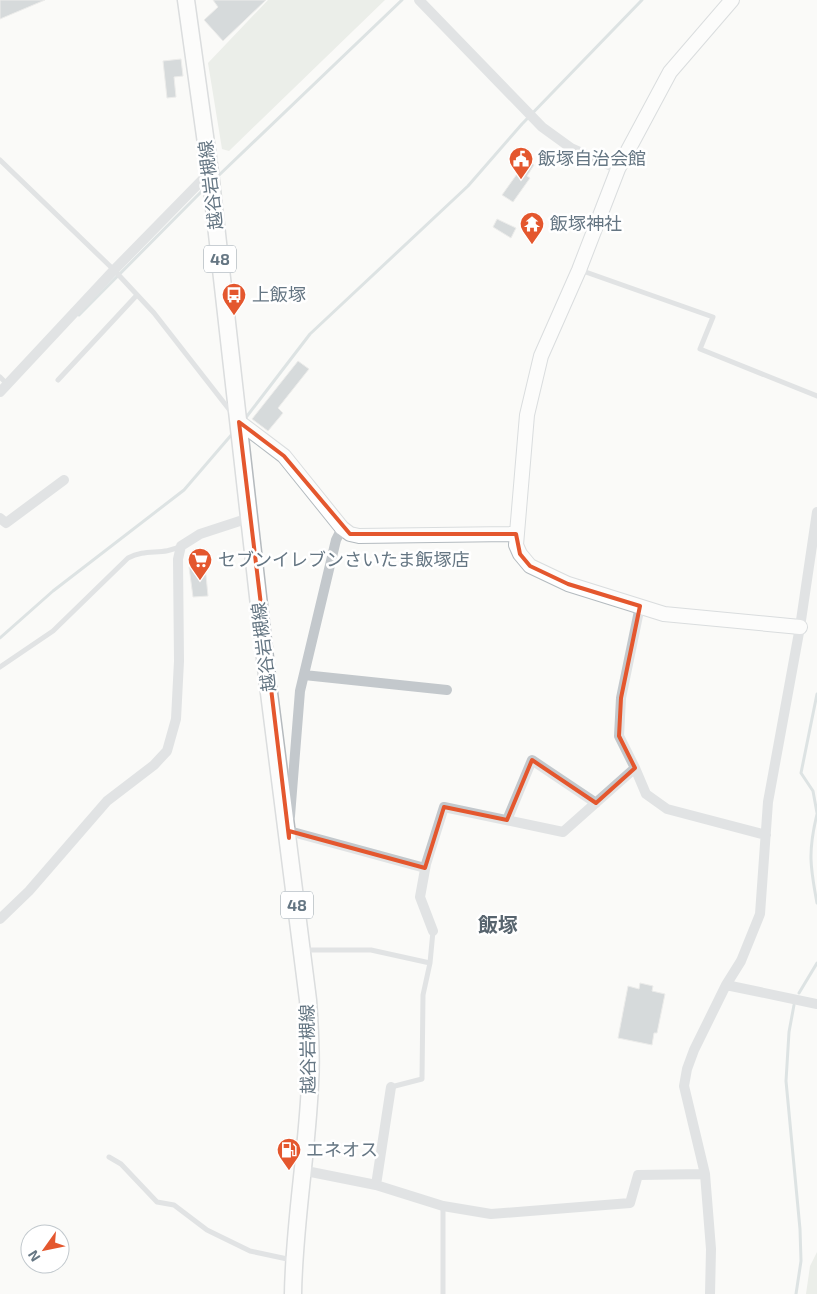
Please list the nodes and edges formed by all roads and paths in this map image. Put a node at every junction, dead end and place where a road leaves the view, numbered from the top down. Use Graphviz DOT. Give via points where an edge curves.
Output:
graph roads {
  1 [pos="186,0"];
  2 [pos="419,0"];
  3 [pos="732,0"];
  4 [pos="0,160"];
  5 [pos="618,169"];
  6 [pos="210,172"];
  7 [pos="114,270"];
  8 [pos="579,270"];
  9 [pos="137,294"];
  10 [pos="58,380"];
  11 [pos="4,381"];
  12 [pos="0,392"];
  13 [pos="817,396"];
  14 [pos="239,422"];
  15 [pos="64,480"];
  16 [pos="817,512"];
  17 [pos="0,518"];
  18 [pos="249,518"];
  19 [pos="342,528"];
  20 [pos="516,534"];
  21 [pos="181,546"];
  22 [pos="640,606"];
  23 [pos="800,627"];
  24 [pos="0,667"];
  25 [pos="304,675"];
  26 [pos="447,690"];
  27 [pos="635,768"];
  28 [pos="596,803"];
  29 [pos="507,820"];
  30 [pos="289,834"];
  31 [pos="766,835"];
  32 [pos="426,868"];
  33 [pos="0,919"];
  34 [pos="433,931"];
  35 [pos="302,950"];
  36 [pos="430,963"];
  37 [pos="726,985"];
  38 [pos="817,1004"];
  39 [pos="391,1087"];
  40 [pos="109,1157"];
  41 [pos="301,1170"];
  42 [pos="705,1174"];
  43 [pos="376,1185"];
  44 [pos="443,1206"];
  45 [pos="293,1260"];
  46 [pos="293,1294"];
  47 [pos="443,1294"];
  48 [pos="710,1294"];
  1 -- 6 [label="main road, 越谷岩槻線 / 48"];
  2 -- 5 [label="street" via="542,127 571,148"];
  3 -- 5 [label="street" via="670,72"];
  4 -- 7 [label="lane"];
  5 -- 8 [label="street"];
  6 -- 7 [label="street"];
  6 -- 14 [label="main road, 越谷岩槻線 / 48"];
  7 -- 9 [label="lane"];
  7 -- 11 [label="street"];
  8 -- 13 [label="lane" via="713,317 700,349"];
  8 -- 20 [label="street" via="541,356 527,415"];
  9 -- 10 [label="lane"];
  9 -- 14 [label="lane"];
  11 -- 12 [label="street"];
  14 -- 18 [label="main road, 越谷岩槻線 / 48"];
  14 -- 19 [label="street" via="284,456"];
  15 -- 17 [label="street" via="6,523"];
  16 -- 23 [label="street"];
  18 -- 21 [label="street" via="200,534"];
  18 -- 30 [label="main road, 越谷岩槻線 / 48"];
  19 -- 20 [label="street" via="359,536"];
  19 -- 25 [label="street" via="336,540"];
  20 -- 22 [label="street" via="516,545 530,566 568,584"];
  21 -- 24 [label="lane" via="172,551 140,552 128,558 72,615"];
  21 -- 33 [label="street" via="178,559 176,719 167,751 107,801 29,892"];
  22 -- 23 [label="street" via="664,614"];
  22 -- 27 [label="street" via="621,698 619,736"];
  23 -- 31 [label="street" via="768,802"];
  25 -- 26 [label="street"];
  25 -- 30 [label="street"];
  27 -- 28 [label="street"];
  27 -- 31 [label="street" via="646,794 667,809"];
  28 -- 29 [label="street" via="563,832"];
  28 -- 29 [label="street" via="532,760"];
  29 -- 32 [label="street" via="444,807"];
  30 -- 32 [label="street"];
  30 -- 35 [label="main road, 越谷岩槻線 / 48"];
  31 -- 37 [label="street" via="760,914 741,961"];
  32 -- 34 [label="street" via="420,897"];
  34 -- 36 [label="lane"];
  35 -- 36 [label="lane" via="371,950"];
  35 -- 41 [label="main road, 越谷岩槻線 / 48" via="311,1043"];
  36 -- 39 [label="lane" via="423,995 422,1079"];
  37 -- 38 [label="street"];
  37 -- 42 [label="street" via="694,1050 684,1086"];
  39 -- 43 [label="street"];
  40 -- 45 [label="lane" via="121,1164 157,1202 174,1205 207,1230 250,1251"];
  41 -- 43 [label="street"];
  41 -- 45 [label="main road, 越谷岩槻線 / 48"];
  42 -- 44 [label="street" via="638,1176 630,1203 491,1214"];
  42 -- 48 [label="street" via="711,1249"];
  43 -- 44 [label="street"];
  44 -- 47 [label="lane"];
  45 -- 46 [label="main road, 越谷岩槻線 / 48"];
}
